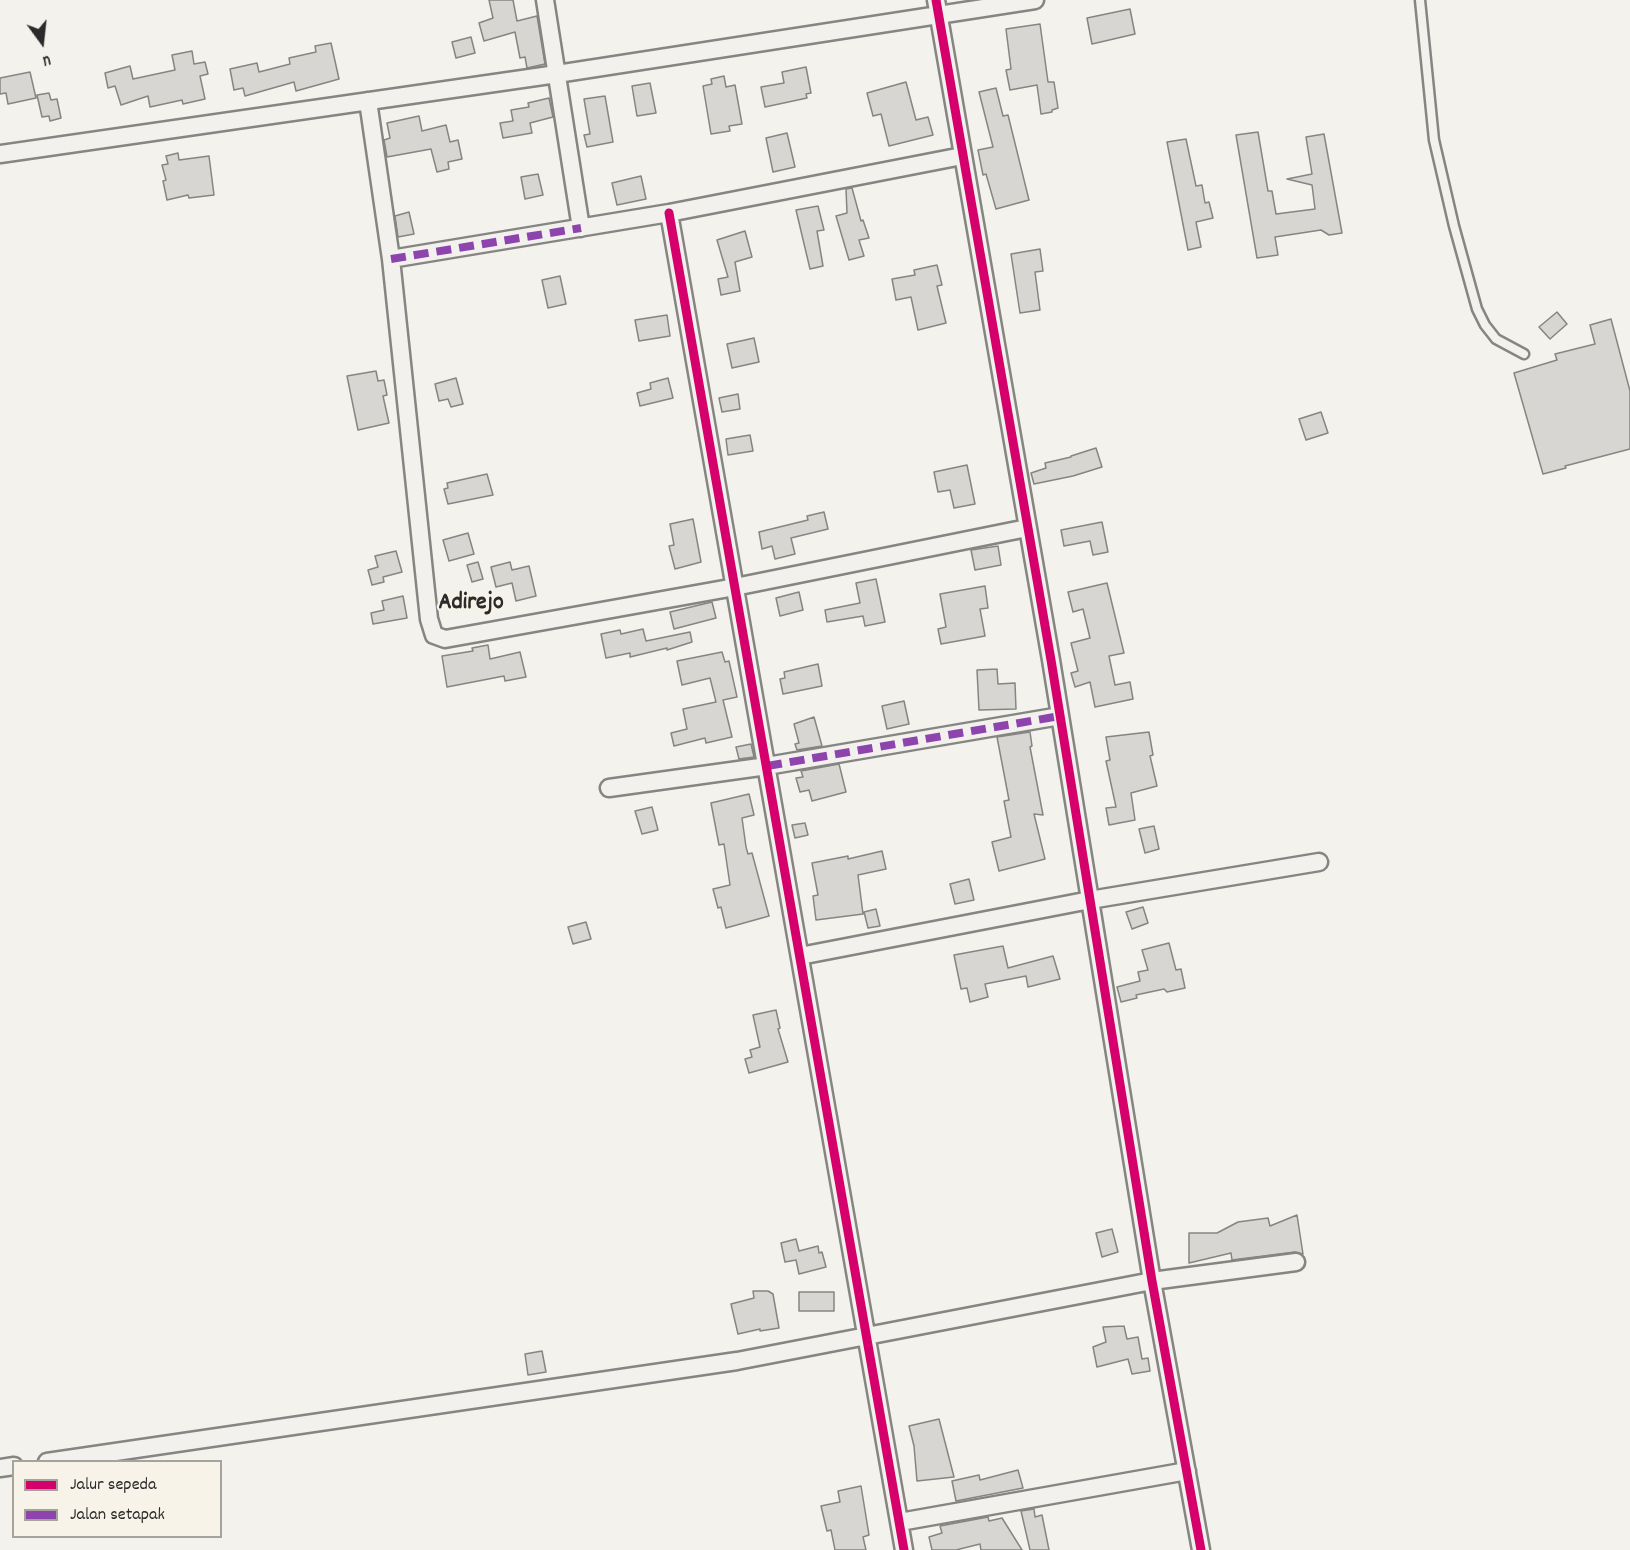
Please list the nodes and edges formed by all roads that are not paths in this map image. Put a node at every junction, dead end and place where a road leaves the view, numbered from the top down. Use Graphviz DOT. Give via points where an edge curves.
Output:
graph roads {
  1 [pos="545,0"];
  2 [pos="1035,0"];
  3 [pos="1420,0"];
  4 [pos="937,8"];
  5 [pos="557,74"];
  6 [pos="368,101"];
  7 [pos="0,154"];
  8 [pos="962,156"];
  9 [pos="669,213"];
  10 [pos="581,228"];
  11 [pos="391,259"];
  12 [pos="1524,354"];
  13 [pos="1027,528"];
  14 [pos="735,587"];
  15 [pos="1060,716"];
  16 [pos="767,766"];
  17 [pos="609,788"];
  18 [pos="1319,862"];
  19 [pos="1090,900"];
  20 [pos="800,956"];
  21 [pos="1296,1262"];
  22 [pos="1152,1281"];
  23 [pos="867,1336"];
  24 [pos="53,1460"];
  25 [pos="1187,1471"];
  26 [pos="900,1522"];
  27 [pos="904,1550"];
  28 [pos="1201,1550"];
  1 -- 5 [label="street"];
  2 -- 4 [label="street"];
  3 -- 12 [label="lane" via="1434,140 1477,309 1496,339"];
  4 -- 5 [label="street"];
  4 -- 8 [label="street"];
  5 -- 6 [label="street"];
  5 -- 10 [label="street"];
  6 -- 7 [label="street"];
  6 -- 11 [label="street"];
  8 -- 9 [label="street"];
  8 -- 13 [label="street"];
  9 -- 10 [label="street"];
  9 -- 14 [label="street"];
  10 -- 11 [label="street"];
  11 -- 14 [label="street" via="429,619 434,635 445,639"];
  13 -- 14 [label="street"];
  13 -- 15 [label="street"];
  14 -- 16 [label="street"];
  15 -- 16 [label="street"];
  15 -- 19 [label="street"];
  16 -- 17 [label="street"];
  16 -- 20 [label="street"];
  18 -- 19 [label="street"];
  19 -- 20 [label="street"];
  19 -- 22 [label="street"];
  20 -- 23 [label="street"];
  21 -- 22 [label="street"];
  22 -- 23 [label="street"];
  22 -- 25 [label="street"];
  23 -- 24 [label="street" via="725,1363"];
  23 -- 26 [label="street"];
  25 -- 26 [label="street"];
  25 -- 28 [label="street"];
  26 -- 27 [label="street"];
}
